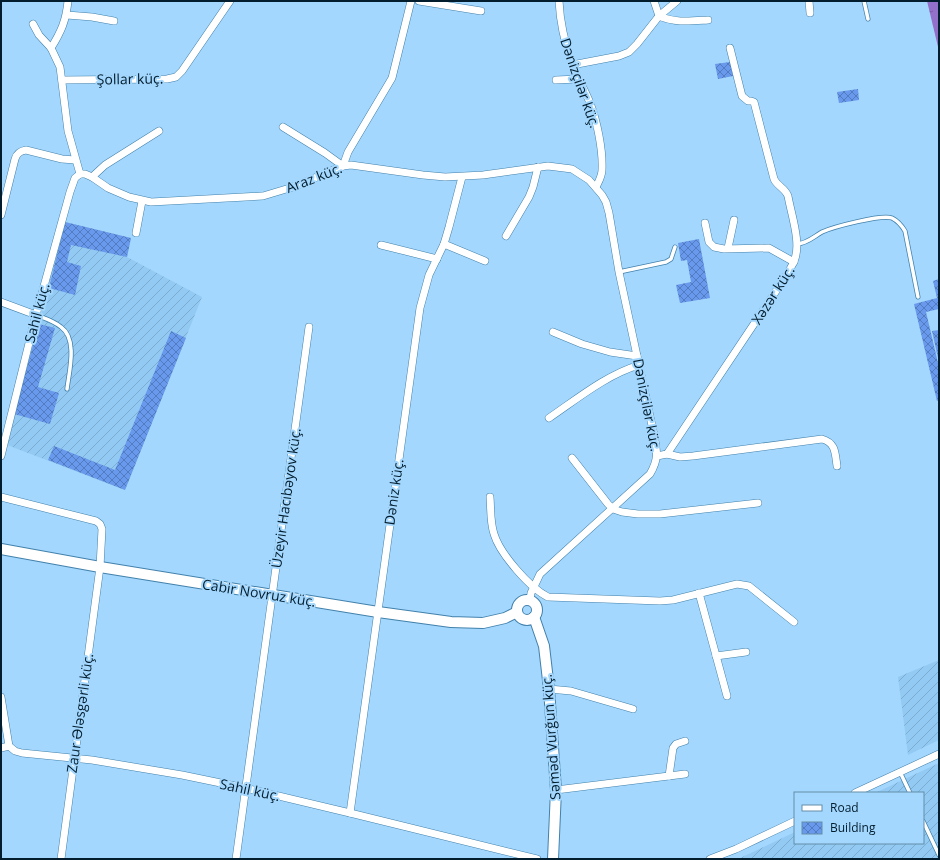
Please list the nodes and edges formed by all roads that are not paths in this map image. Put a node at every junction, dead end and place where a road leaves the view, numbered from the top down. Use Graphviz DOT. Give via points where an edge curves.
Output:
graph roads {
  1 [pos="68,1"];
  2 [pos="230,1"];
  3 [pos="411,1"];
  4 [pos="419,1"];
  5 [pos="559,1"];
  6 [pos="654,1"];
  7 [pos="676,1"];
  8 [pos="809,1"];
  9 [pos="864,1"];
  10 [pos="481,11"];
  11 [pos="810,13"];
  12 [pos="67,15"];
  13 [pos="659,16"];
  14 [pos="868,19"];
  15 [pos="708,20"];
  16 [pos="114,21"];
  17 [pos="33,24"];
  18 [pos="51,48"];
  19 [pos="730,48"];
  20 [pos="572,65"];
  21 [pos="578,79"];
  22 [pos="62,80"];
  23 [pos="556,80"];
  24 [pos="283,127"];
  25 [pos="159,131"];
  26 [pos="75,160"];
  27 [pos="343,166"];
  28 [pos="538,167"];
  29 [pos="80,174"];
  30 [pos="92,177"];
  31 [pos="462,177"];
  32 [pos="596,187"];
  33 [pos="142,201"];
  34 [pos="1,215"];
  35 [pos="734,220"];
  36 [pos="705,223"];
  37 [pos="136,233"];
  38 [pos="506,236"];
  39 [pos="381,244"];
  40 [pos="444,244"];
  41 [pos="797,244"];
  42 [pos="675,247"];
  43 [pos="728,248"];
  44 [pos="437,259"];
  45 [pos="485,261"];
  46 [pos="794,262"];
  47 [pos="619,272"];
  48 [pos="918,297"];
  49 [pos="1,302"];
  50 [pos="36,315"];
  51 [pos="309,327"];
  52 [pos="553,332"];
  53 [pos="637,356"];
  54 [pos="639,365"];
  55 [pos="67,389"];
  56 [pos="549,418"];
  57 [pos="667,454"];
  58 [pos="1,456"];
  59 [pos="657,456"];
  60 [pos="572,458"];
  61 [pos="837,466"];
  62 [pos="1,497"];
  63 [pos="490,497"];
  64 [pos="758,503"];
  65 [pos="613,509"];
  66 [pos="1,549"];
  67 [pos="100,568"];
  68 [pos="533,587"];
  69 [pos="699,592"];
  70 [pos="272,595"];
  71 [pos="530,600"];
  72 [pos="378,612"];
  73 [pos="516,612"];
  74 [pos="534,617"];
  75 [pos="794,622"];
  76 [pos="746,652"];
  77 [pos="716,656"];
  78 [pos="549,689"];
  79 [pos="727,696"];
  80 [pos="1,697"];
  81 [pos="634,709"];
  82 [pos="685,741"];
  83 [pos="9,746"];
  84 [pos="1,748"];
  85 [pos="939,754"];
  86 [pos="74,758"];
  87 [pos="900,772"];
  88 [pos="685,774"];
  89 [pos="669,776"];
  90 [pos="245,788"];
  91 [pos="556,790"];
  92 [pos="857,792"];
  93 [pos="910,792"];
  94 [pos="350,812"];
  95 [pos="794,821"];
  96 [pos="924,823"];
  97 [pos="939,855"];
  98 [pos="514,857"];
  99 [pos="61,859"];
  100 [pos="236,859"];
  101 [pos="537,859"];
  102 [pos="553,859"];
  103 [pos="712,859"];
  1 -- 12 [label="street"];
  2 -- 22 [label="street, Şollar küç." via="176,78"];
  3 -- 27 [label="street" via="392,78 348,152"];
  4 -- 10 [label="street"];
  5 -- 20 [label="street, Dənizçilər küç." via="560,18"];
  6 -- 13 [label="street"];
  7 -- 13 [label="street"];
  8 -- 11 [label="street"];
  9 -- 14 [label="lane"];
  12 -- 16 [label="street"];
  12 -- 18 [label="street"];
  13 -- 15 [label="street" via="676,21"];
  13 -- 20 [label="street" via="629,52"];
  17 -- 18 [label="street"];
  18 -- 22 [label="street" via="60,66"];
  19 -- 41 [label="street, Xəzər küç." via="742,96 754,102 774,179 788,196"];
  20 -- 21 [label="street, Dənizçilər küç."];
  21 -- 23 [label="street"];
  21 -- 32 [label="street, Dənizçilər küç." via="590,104 600,146 602,170"];
  22 -- 26 [label="street" via="68,131"];
  24 -- 27 [label="street"];
  25 -- 30 [label="street" via="104,165"];
  26 -- 29 [label="street"];
  26 -- 34 [label="street" via="21,151 15,159"];
  27 -- 31 [label="street, Araz küç."];
  27 -- 33 [label="street, Araz küç." via="293,187 263,196"];
  28 -- 31 [label="street, Araz küç."];
  28 -- 32 [label="street, Araz küç." via="572,169"];
  28 -- 38 [label="street" via="529,197"];
  29 -- 30 [label="street, Araz küç."];
  29 -- 50 [label="street, Sahil küç." via="75,178 70,192"];
  30 -- 33 [label="street, Araz küç." via="119,193"];
  31 -- 40 [label="street, Dәniz küç."];
  32 -- 47 [label="street, Dәnizçilәr küç." via="606,202 609,213"];
  33 -- 37 [label="street"];
  35 -- 43 [label="street"];
  36 -- 43 [label="street" via="709,242 714,247"];
  39 -- 44 [label="street"];
  40 -- 44 [label="street, Dәniz küç."];
  40 -- 45 [label="street"];
  41 -- 46 [label="street, Xəzər küç."];
  41 -- 48 [label="lane" via="837,227 882,216 892,218 900,223 905,231"];
  42 -- 47 [label="lane" via="671,259 666,262"];
  43 -- 46 [label="street" via="768,248"];
  44 -- 72 [label="street, Dәniz küç." via="420,308"];
  46 -- 57 [label="street, Xəzər küç."];
  47 -- 53 [label="street, Dәnizçilәr küç."];
  49 -- 50 [label="street"];
  50 -- 55 [label="lane" via="62,328 70,339 72,346"];
  50 -- 58 [label="street, Sahil küç."];
  51 -- 70 [label="street, Üzeyir Hacıbəyov küç."];
  52 -- 53 [label="street" via="589,346"];
  53 -- 54 [label="street, Dәnizçilәr küç."];
  54 -- 56 [label="street" via="629,368 584,394"];
  54 -- 59 [label="street, Dәnizçilәr küç."];
  57 -- 59 [label="street"];
  57 -- 61 [label="street" via="693,456 822,439 829,440 834,447"];
  59 -- 65 [label="street, Dәnizçilәr küç." via="650,474"];
  60 -- 65 [label="street"];
  62 -- 67 [label="street, Zaur Ələsgərli küç." via="96,521 102,529"];
  63 -- 68 [label="street" via="491,526 498,546"];
  64 -- 65 [label="street" via="660,514 638,514"];
  65 -- 68 [label="street, Dәnizçilәr küç." via="547,567"];
  66 -- 67 [label="main road, Cabir Novruz küç."];
  67 -- 70 [label="main road, Cabir Novruz küç."];
  67 -- 86 [label="street, Zaur Ələsgərli küç."];
  68 -- 69 [label="street" via="548,596 563,598 660,601"];
  68 -- 71 [label="street, Dәnizçilәr küç."];
  69 -- 75 [label="street" via="737,584 749,586"];
  69 -- 77 [label="street"];
  70 -- 72 [label="main road, Cabir Novruz küç."];
  70 -- 90 [label="street, Üzeyir Hacıbəyov küç."];
  71 -- 73 [label="main road" via="518,604"];
  71 -- 74 [label="main road" via="536,608"];
  72 -- 73 [label="main road, Cabir Novruz küç." via="472,623 494,621"];
  72 -- 94 [label="street, Dәniz küç."];
  73 -- 74 [label="main road" via="522,619"];
  74 -- 78 [label="main road, Səməd Vurğun küç." via="544,646"];
  76 -- 77 [label="street"];
  77 -- 79 [label="street"];
  78 -- 81 [label="street" via="571,691"];
  78 -- 91 [label="main road, Səməd Vurğun küç."];
  80 -- 83 [label="street"];
  82 -- 89 [label="street" via="673,748"];
  83 -- 84 [label="street"];
  83 -- 86 [label="street, Sahil küç." via="22,753"];
  85 -- 87 [label="street"];
  86 -- 90 [label="street, Sahil küç."];
  86 -- 99 [label="street, Zaur Ələsgərli küç."];
  87 -- 92 [label="street"];
  87 -- 93 [label="lane"];
  88 -- 89 [label="street"];
  89 -- 91 [label="street"];
  90 -- 94 [label="street, Sahil küç."];
  90 -- 100 [label="street, Üzeyir Hacıbəyov küç."];
  91 -- 102 [label="main road, Səməd Vurğun küç."];
  94 -- 98 [label="street, Sahil küç."];
  95 -- 103 [label="street"];
  96 -- 97 [label="lane"];
  98 -- 101 [label="street, Sahil küç."];
}
